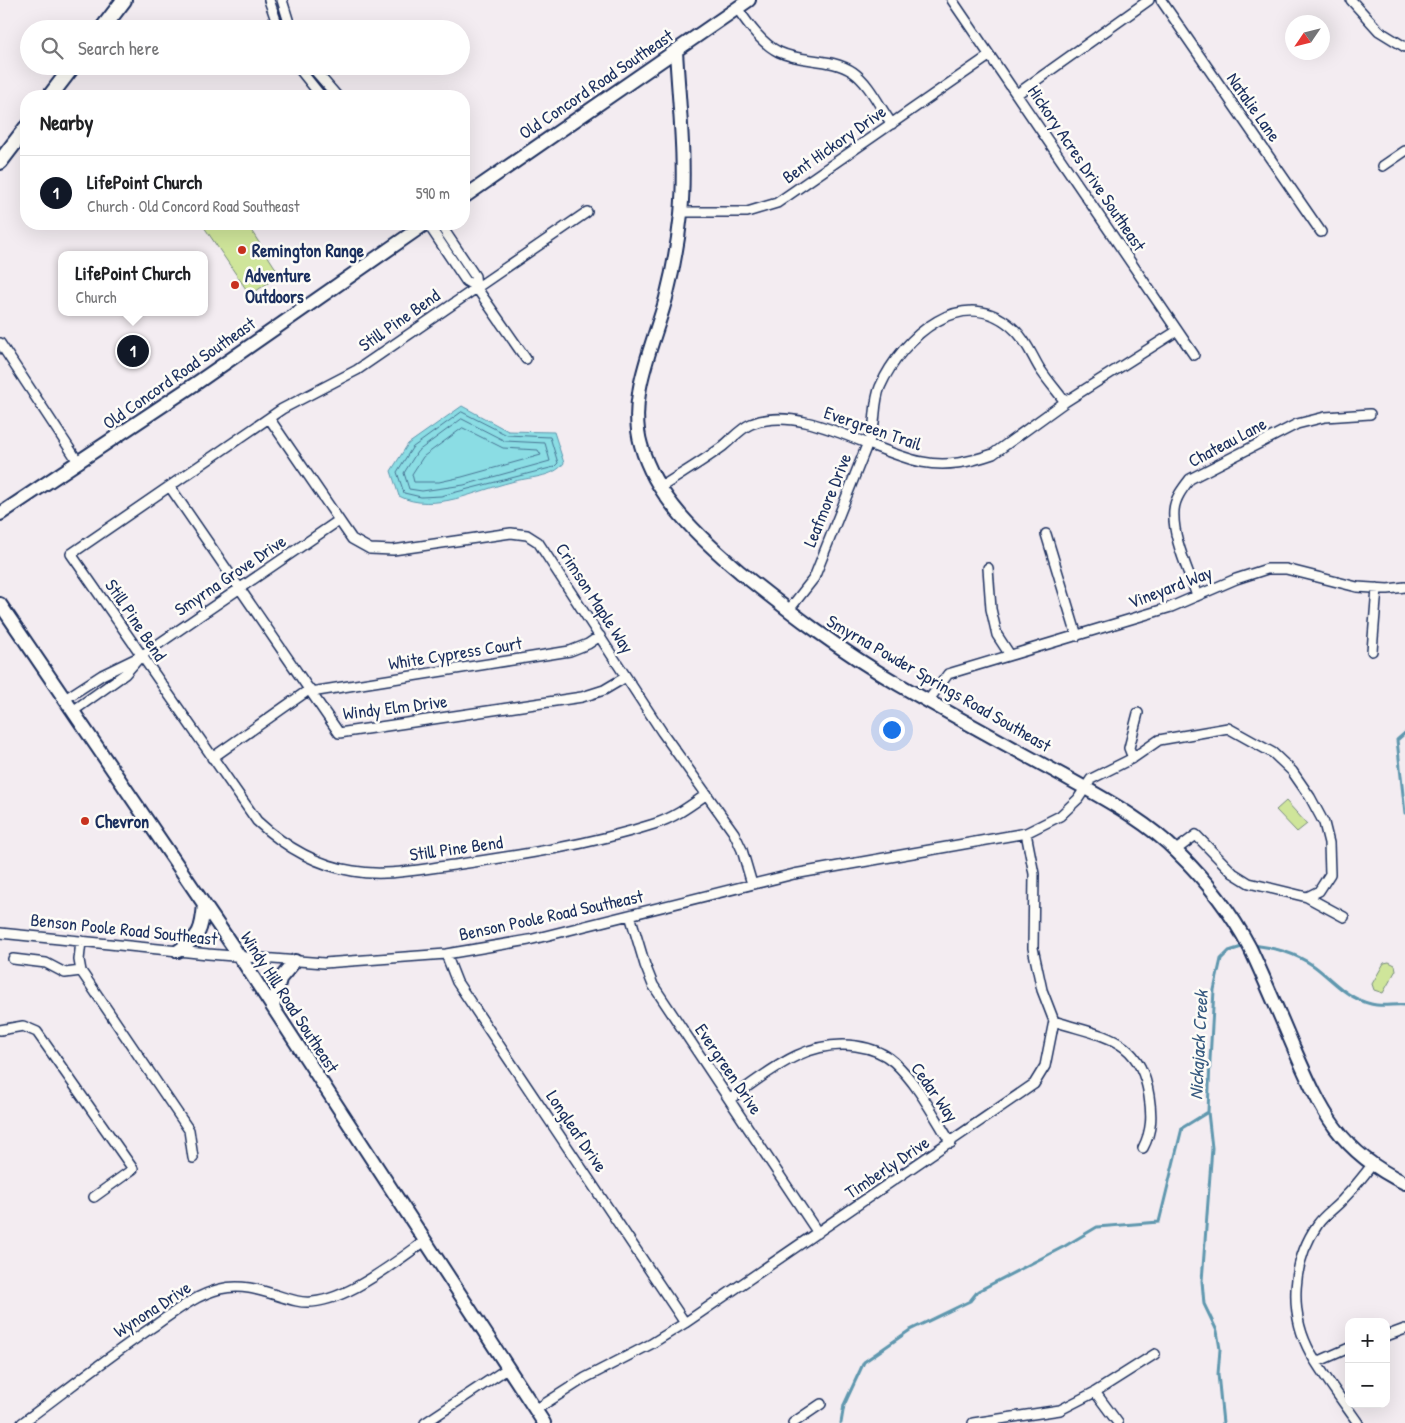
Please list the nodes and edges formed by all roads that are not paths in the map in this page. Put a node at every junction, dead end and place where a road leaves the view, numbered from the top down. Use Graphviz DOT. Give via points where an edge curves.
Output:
graph roads {
  1 [pos="124,0"];
  2 [pos="269,0"];
  3 [pos="282,0"];
  4 [pos="749,0"];
  5 [pos="952,0"];
  6 [pos="1149,0"];
  7 [pos="1161,0"];
  8 [pos="1352,0"];
  9 [pos="737,8"];
  10 [pos="109,20"];
  11 [pos="276,20"];
  12 [pos="288,20"];
  13 [pos="1405,47"];
  14 [pos="676,51"];
  15 [pos="990,56"];
  16 [pos="66,75"];
  17 [pos="304,75"];
  18 [pos="319,75"];
  19 [pos="55,90"];
  20 [pos="316,90"];
  21 [pos="332,90"];
  22 [pos="1017,94"];
  23 [pos="892,124"];
  24 [pos="20,136"];
  25 [pos="1405,152"];
  26 [pos="0,162"];
  27 [pos="1383,166"];
  28 [pos="470,193"];
  29 [pos="587,212"];
  30 [pos="681,212"];
  31 [pos="417,230"];
  32 [pos="430,230"];
  33 [pos="444,230"];
  34 [pos="1320,232"];
  35 [pos="459,253"];
  36 [pos="450,259"];
  37 [pos="476,287"];
  38 [pos="1178,331"];
  39 [pos="0,343"];
  40 [pos="1194,355"];
  41 [pos="526,359"];
  42 [pos="1065,402"];
  43 [pos="1370,414"];
  44 [pos="269,418"];
  45 [pos="866,445"];
  46 [pos="79,463"];
  47 [pos="661,486"];
  48 [pos="170,487"];
  49 [pos="0,514"];
  50 [pos="338,521"];
  51 [pos="1046,534"];
  52 [pos="988,568"];
  53 [pos="1405,587"];
  54 [pos="240,588"];
  55 [pos="1377,588"];
  56 [pos="1197,596"];
  57 [pos="0,604"];
  58 [pos="788,611"];
  59 [pos="600,636"];
  60 [pos="1077,636"];
  61 [pos="1372,651"];
  62 [pos="1010,655"];
  63 [pos="141,656"];
  64 [pos="626,677"];
  65 [pos="311,691"];
  66 [pos="65,699"];
  67 [pos="928,701"];
  68 [pos="73,711"];
  69 [pos="1138,713"];
  70 [pos="212,758"];
  71 [pos="1133,758"];
  72 [pos="1085,788"];
  73 [pos="707,794"];
  74 [pos="1026,833"];
  75 [pos="1176,850"];
  76 [pos="752,884"];
  77 [pos="1307,898"];
  78 [pos="204,904"];
  79 [pos="630,915"];
  80 [pos="1344,917"];
  81 [pos="0,933"];
  82 [pos="81,941"];
  83 [pos="178,951"];
  84 [pos="446,954"];
  85 [pos="240,957"];
  86 [pos="13,959"];
  87 [pos="295,961"];
  88 [pos="81,970"];
  89 [pos="273,1007"];
  90 [pos="1054,1020"];
  91 [pos="0,1030"];
  92 [pos="730,1099"];
  93 [pos="951,1143"];
  94 [pos="1142,1148"];
  95 [pos="193,1158"];
  96 [pos="1372,1165"];
  97 [pos="1405,1183"];
  98 [pos="94,1197"];
  99 [pos="818,1233"];
  100 [pos="425,1241"];
  101 [pos="685,1323"];
  102 [pos="1405,1329"];
  103 [pos="1390,1335"];
  104 [pos="1345,1350"];
  105 [pos="1155,1354"];
  106 [pos="1317,1362"];
  107 [pos="508,1368"];
  108 [pos="1095,1392"];
  109 [pos="821,1404"];
  110 [pos="536,1410"];
  111 [pos="25,1422"];
  112 [pos="425,1423"];
  113 [pos="544,1423"];
  114 [pos="792,1423"];
  115 [pos="973,1423"];
  116 [pos="1118,1423"];
  117 [pos="1358,1423"];
  1 -- 10 [label="main road"];
  2 -- 11 [label="street"];
  3 -- 12 [label="street"];
  4 -- 9 [label="street, Old Concord Road Southeast"];
  5 -- 15 [label="street, Hickory Acres Drive Southeast"];
  6 -- 22 [label="street"];
  7 -- 34 [label="street, Natalie Lane"];
  8 -- 13 [label="street" via="1380,31"];
  9 -- 14 [label="street, Old Concord Road Southeast"];
  9 -- 23 [label="street" via="761,38 780,52 820,60 853,72 863,81"];
  14 -- 28 [label="street, Old Concord Road Southeast"];
  14 -- 30 [label="street, Smyrna Powder Springs Road Southeast" via="681,116"];
  15 -- 22 [label="street, Hickory Acres Drive Southeast"];
  15 -- 23 [label="street, Bent Hickory Drive"];
  16 -- 19 [label="main road"];
  17 -- 20 [label="street"];
  18 -- 21 [label="street"];
  22 -- 38 [label="street, Hickory Acres Drive Southeast"];
  23 -- 30 [label="street, Bent Hickory Drive" via="778,203 747,212"];
  24 -- 26 [label="main road"];
  25 -- 27 [label="street"];
  29 -- 37 [label="street, Still Pine Bend"];
  30 -- 47 [label="street, Smyrna Powder Springs Road Southeast" via="670,281 646,360 639,401 641,446"];
  31 -- 46 [label="street, Old Concord Road Southeast"];
  32 -- 36 [label="street"];
  33 -- 35 [label="street"];
  35 -- 36 [label="street"];
  35 -- 37 [label="street" via="475,276"];
  36 -- 37 [label="street" via="466,281"];
  37 -- 41 [label="street"];
  37 -- 44 [label="street, Still Pine Bend" via="357,370"];
  38 -- 40 [label="street, Hickory Acres Drive Southeast"];
  38 -- 42 [label="street, Evergreen Trail"];
  39 -- 46 [label="street"];
  42 -- 45 [label="street, Evergreen Trail" via="993,454 966,462 923,462"];
  42 -- 45 [label="street, Leafmore Drive" via="1016,330 992,316 959,312 921,330 901,351 880,388 873,436"];
  43 -- 56 [label="street, Chateau Lane" via="1325,417 1297,424 1190,479 1180,492 1174,509 1175,530"];
  44 -- 48 [label="street, Still Pine Bend"];
  44 -- 50 [label="street, Crimson Maple Way"];
  45 -- 47 [label="street, Evergreen Trail" via="800,419 776,418 750,424 721,448"];
  45 -- 58 [label="street, Leafmore Drive" via="814,578"];
  46 -- 49 [label="street, Old Concord Road Southeast"];
  47 -- 58 [label="street, Smyrna Powder Springs Road Southeast" via="690,528"];
  48 -- 54 [label="street, Windy Elm Drive"];
  48 -- 63 [label="street, Still Pine Bend" via="71,554"];
  50 -- 54 [label="street, Smyrna Grove Drive"];
  50 -- 59 [label="street, Crimson Maple Way" via="358,543 377,550 504,533 533,538 544,548"];
  51 -- 60 [label="street"];
  52 -- 62 [label="street" via="991,609 997,634"];
  53 -- 55 [label="street, Vineyard Way"];
  54 -- 63 [label="street, Smyrna Grove Drive"];
  54 -- 65 [label="street, Windy Elm Drive"];
  55 -- 56 [label="street, Vineyard Way" via="1357,587 1286,569 1268,569"];
  55 -- 61 [label="street"];
  56 -- 60 [label="street, Vineyard Way"];
  57 -- 66 [label="street, Windy Hill Road Southeast"];
  58 -- 67 [label="street, Smyrna Powder Springs Road Southeast" via="843,651"];
  59 -- 64 [label="street, Crimson Maple Way"];
  59 -- 65 [label="street, White Cypress Court" via="570,651"];
  60 -- 62 [label="street, Vineyard Way"];
  62 -- 67 [label="street, Vineyard Way" via="948,674"];
  63 -- 66 [label="street, Smyrna Grove Drive" via="102,674"];
  63 -- 68 [label="street, Smyrna Grove Drive" via="125,674"];
  63 -- 70 [label="street, Still Pine Bend"];
  64 -- 65 [label="street, Windy Elm Drive" via="604,690 582,697 339,733"];
  64 -- 73 [label="street, Crimson Maple Way"];
  65 -- 70 [label="street"];
  66 -- 68 [label="street, Windy Hill Road Southeast"];
  67 -- 72 [label="street, Smyrna Powder Springs Road Southeast"];
  68 -- 78 [label="street, Windy Hill Road Southeast"];
  69 -- 71 [label="street" via="1129,748"];
  70 -- 73 [label="street, Still Pine Bend" via="257,821 285,844 328,865 371,874 540,852 654,824 683,811"];
  71 -- 72 [label="street, Benson Poole Road Southeast" via="1092,779"];
  71 -- 77 [label="street, Benson Poole Road Southeast" via="1159,740 1228,728 1273,753 1292,771 1324,823 1330,874 1319,891"];
  72 -- 74 [label="street, Benson Poole Road Southeast" via="1060,816"];
  72 -- 75 [label="street, Smyrna Powder Springs Road Southeast" via="1131,815"];
  73 -- 76 [label="street, Crimson Maple Way" via="738,841"];
  74 -- 76 [label="street, Benson Poole Road Southeast"];
  74 -- 90 [label="street" via="1034,874 1033,948 1042,990"];
  75 -- 77 [label="street" via="1196,835 1234,873 1249,883"];
  75 -- 96 [label="street, Smyrna Powder Springs Road Southeast" via="1240,928 1324,1113 1342,1138"];
  76 -- 79 [label="street, Benson Poole Road Southeast"];
  77 -- 80 [label="street"];
  78 -- 83 [label="street" via="199,932 193,941"];
  78 -- 85 [label="street, Windy Hill Road Southeast"];
  79 -- 84 [label="street, Benson Poole Road Southeast" via="529,940"];
  79 -- 92 [label="street, Evergreen Drive" via="644,965 654,985"];
  81 -- 82 [label="street, Benson Poole Road Southeast"];
  82 -- 83 [label="street, Benson Poole Road Southeast"];
  82 -- 88 [label="street"];
  83 -- 85 [label="street, Benson Poole Road Southeast"];
  84 -- 87 [label="street, Benson Poole Road Southeast" via="373,961"];
  84 -- 101 [label="street, Longleaf Drive" via="464,994"];
  85 -- 87 [label="street, Benson Poole Road Southeast"];
  85 -- 89 [label="street, Windy Hill Road Southeast"];
  86 -- 88 [label="street" via="46,963 65,974"];
  87 -- 89 [label="street" via="280,979"];
  88 -- 95 [label="street" via="189,1130"];
  89 -- 100 [label="street, Windy Hill Road Southeast"];
  90 -- 93 [label="street, Timberly Drive" via="1045,1066 1034,1084"];
  90 -- 94 [label="street" via="1116,1041 1134,1055 1145,1074 1151,1114 1151,1127"];
  91 -- 98 [label="street" via="23,1026 37,1032 133,1169"];
  92 -- 93 [label="street, Cedar Way" via="786,1060 805,1051 825,1045 868,1048 882,1054 903,1072"];
  92 -- 99 [label="street, Evergreen Drive"];
  93 -- 99 [label="street, Timberly Drive"];
  96 -- 97 [label="street, Smyrna Powder Springs Road Southeast"];
  96 -- 106 [label="street" via="1319,1223 1300,1256 1296,1305 1302,1330"];
  99 -- 101 [label="street, Timberly Drive"];
  100 -- 107 [label="street, Windy Hill Road Southeast"];
  100 -- 111 [label="street, Wynona Drive" via="350,1292 317,1302 298,1302 248,1287 222,1288 199,1295 127,1344"];
  101 -- 110 [label="street, Timberly Drive" via="585,1378"];
  102 -- 103 [label="street"];
  104 -- 106 [label="street"];
  105 -- 108 [label="street"];
  106 -- 117 [label="street"];
  107 -- 110 [label="street, Windy Hill Road Southeast"];
  107 -- 112 [label="street"];
  108 -- 115 [label="street" via="1060,1410"];
  108 -- 116 [label="street"];
  109 -- 114 [label="street"];
  110 -- 113 [label="street, Windy Hill Road Southeast"];
}
